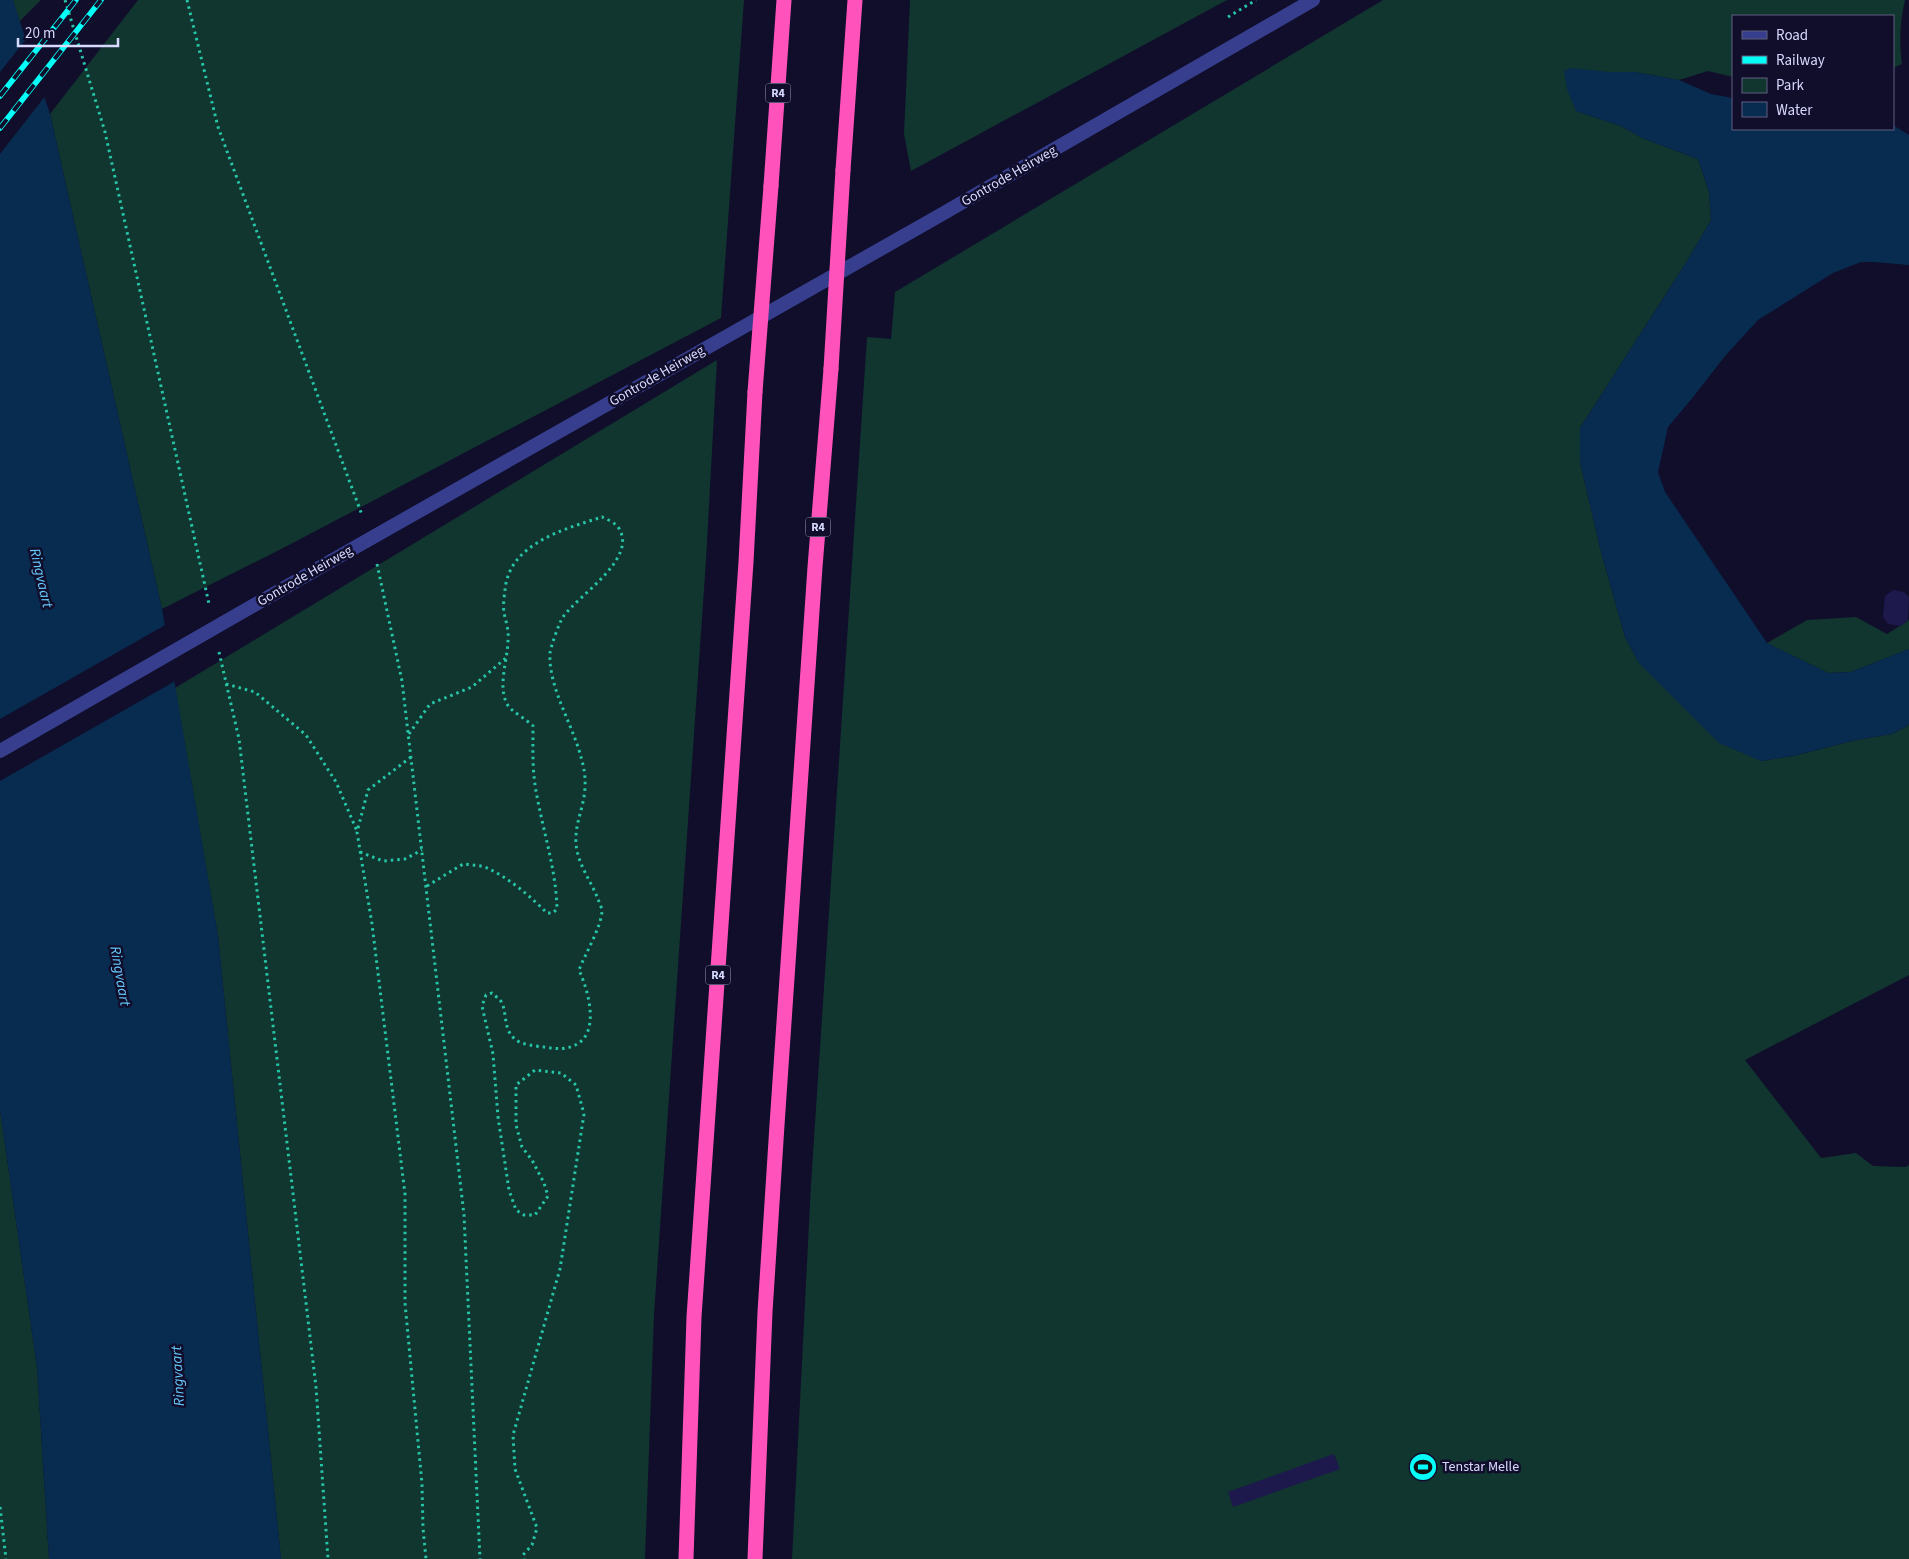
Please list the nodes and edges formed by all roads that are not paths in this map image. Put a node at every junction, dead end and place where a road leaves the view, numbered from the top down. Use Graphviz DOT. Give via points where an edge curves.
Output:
graph roads {
  1 [pos="784,0"];
  2 [pos="855,0"];
  3 [pos="1313,0"];
  4 [pos="0,750"];
  5 [pos="686,1559"];
  6 [pos="755,1559"];
  1 -- 5 [label="highway, R4, bridge" via="694,1317"];
  2 -- 6 [label="highway, R4, bridge" via="776,1125"];
  3 -- 4 [label="street, Gontrode Heirweg, bridge"];
}
